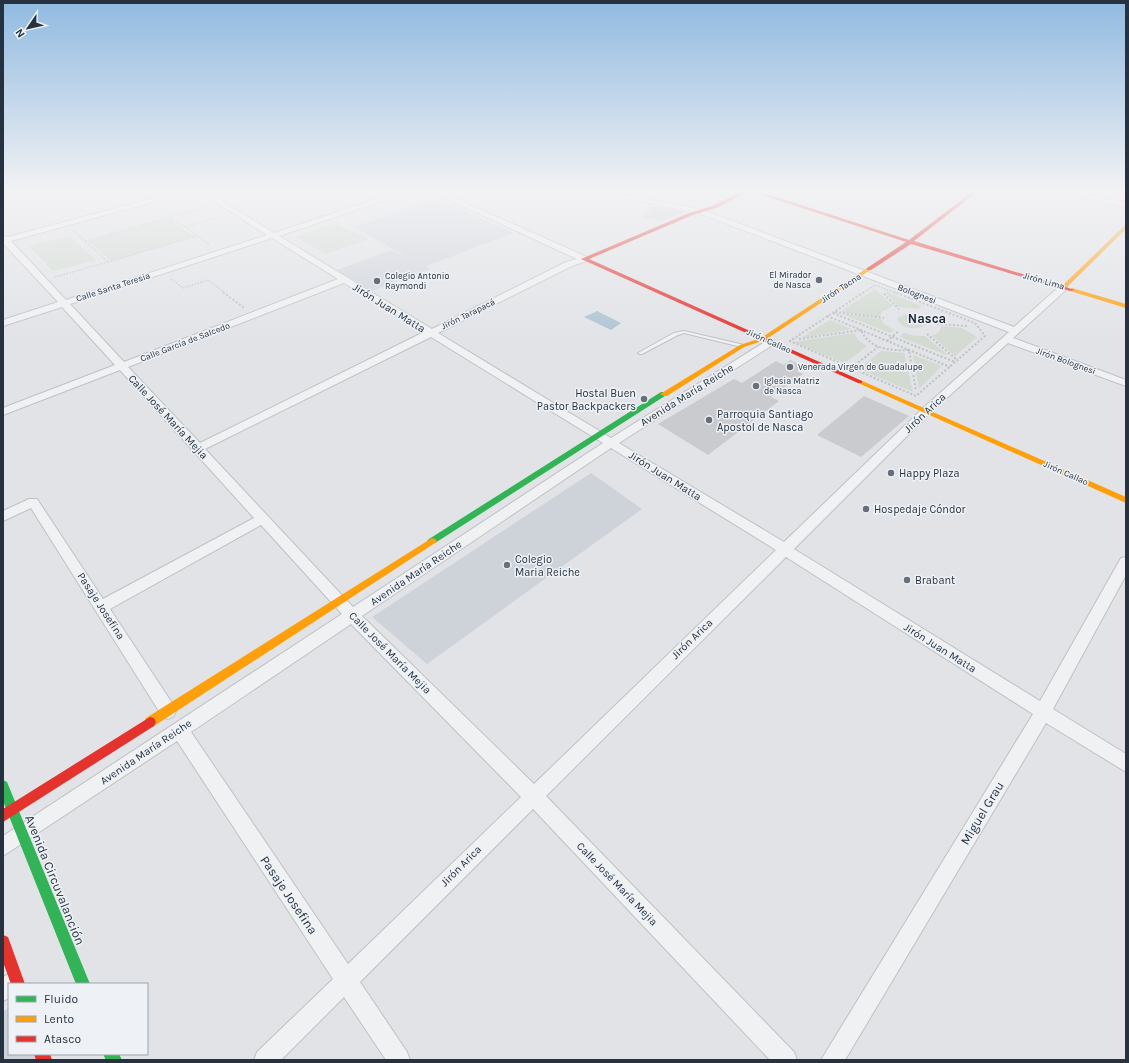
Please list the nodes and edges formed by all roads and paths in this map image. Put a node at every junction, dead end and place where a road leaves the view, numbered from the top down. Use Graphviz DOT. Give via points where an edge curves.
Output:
graph roads {
  1 [pos="84,241"];
  2 [pos="6,242"];
  3 [pos="179,242"];
  4 [pos="206,242"];
  5 [pos="255,242"];
  6 [pos="281,242"];
  7 [pos="545,242"];
  8 [pos="626,242"];
  9 [pos="779,242"];
  10 [pos="910,242"];
  11 [pos="1110,242"];
  12 [pos="221,253"];
  13 [pos="584,259"];
  14 [pos="108,262"];
  15 [pos="162,272"];
  16 [pos="863,274"];
  17 [pos="344,280"];
  18 [pos="43,281"];
  19 [pos="875,285"];
  20 [pos="1064,287"];
  21 [pos="64,303"];
  22 [pos="1126,306"];
  23 [pos="899,309"];
  24 [pos="833,312"];
  25 [pos="254,315"];
  26 [pos="827,316"];
  27 [pos="884,318"];
  28 [pos="3,323"];
  29 [pos="937,324"];
  30 [pos="978,327"];
  31 [pos="860,330"];
  32 [pos="899,331"];
  33 [pos="1015,331"];
  34 [pos="430,333"];
  35 [pos="927,334"];
  36 [pos="892,337"];
  37 [pos="1006,339"];
  38 [pos="767,340"];
  39 [pos="790,341"];
  40 [pos="887,341"];
  41 [pos="742,346"];
  42 [pos="878,347"];
  43 [pos="909,350"];
  44 [pos="640,353"];
  45 [pos="956,361"];
  46 [pos="121,367"];
  47 [pos="950,367"];
  48 [pos="851,368"];
  49 [pos="1126,383"];
  50 [pos="916,396"];
  51 [pos="926,411"];
  52 [pos="3,412"];
  53 [pos="598,435"];
  54 [pos="611,443"];
  55 [pos="197,449"];
  56 [pos="1126,500"];
  57 [pos="3,516"];
  58 [pos="262,519"];
  59 [pos="784,549"];
  60 [pos="1126,562"];
  61 [pos="338,601"];
  62 [pos="101,607"];
  63 [pos="352,615"];
  64 [pos="168,710"];
  65 [pos="1043,712"];
  66 [pos="180,730"];
  67 [pos="1126,764"];
  68 [pos="3,786"];
  69 [pos="533,796"];
  70 [pos="13,810"];
  71 [pos="3,816"];
  72 [pos="23,834"];
  73 [pos="3,847"];
  74 [pos="3,942"];
  75 [pos="346,981"];
  76 [pos="11,983"];
  77 [pos="83,983"];
  78 [pos="266,1060"];
  79 [pos="399,1060"];
  80 [pos="786,1060"];
  81 [pos="832,1060"];
  1 -- 14 [label="path"];
  2 -- 18 [label="street, Calle José María Mejia"];
  3 -- 14 [label="path"];
  4 -- 12 [label="path"];
  5 -- 12 [label="street, Calle Santa Teresia"];
  6 -- 17 [label="street, Jirón Juan Matta"];
  7 -- 13 [label="street, Jirón Callao"];
  8 -- 13 [label="street, Jirón Tarapacá"];
  9 -- 16 [label="street"];
  10 -- 16 [label="street, Jirón Tacna"];
  10 -- 20 [label="street, Jirón Lima"];
  11 -- 20 [label="street, Jirón Arica"];
  12 -- 15 [label="street, Calle Santa Teresia"];
  13 -- 34 [label="street, Jirón Tarapacá"];
  13 -- 38 [label="street, Jirón Callao"];
  14 -- 18 [label="path"];
  15 -- 21 [label="street, Calle Santa Teresia"];
  15 -- 25 [label="path" via="183,288 208,280"];
  16 -- 33 [label="street, Bolognesi"];
  16 -- 38 [label="street, Jirón Tacna"];
  17 -- 25 [label="street, Calle García de Salcedo"];
  17 -- 34 [label="street, Jirón Juan Matta"];
  18 -- 21 [label="street, Calle José María Mejia"];
  19 -- 23 [label="path"];
  19 -- 24 [label="path"];
  19 -- 30 [label="path"];
  20 -- 22 [label="street, Jirón Lima"];
  20 -- 33 [label="street, Jirón Arica"];
  21 -- 28 [label="street, Calle Santa Teresia"];
  21 -- 46 [label="street, Calle José María Mejia"];
  24 -- 26 [label="path"];
  24 -- 27 [label="path"];
  24 -- 36 [label="path"];
  25 -- 46 [label="street, Calle García de Salcedo"];
  26 -- 31 [label="path"];
  26 -- 39 [label="path"];
  29 -- 30 [label="path"];
  30 -- 45 [label="path" via="985,336"];
  31 -- 39 [label="path"];
  31 -- 40 [label="path"];
  31 -- 42 [label="path" via="866,340"];
  32 -- 36 [label="path"];
  33 -- 37 [label="street, Jirón Arica"];
  34 -- 53 [label="street, Jirón Juan Matta"];
  34 -- 55 [label="street, Jirón Tarapacá"];
  35 -- 45 [label="path"];
  36 -- 40 [label="path"];
  36 -- 45 [label="path"];
  37 -- 49 [label="street, Jirón Bolognesi"];
  37 -- 51 [label="street, Jirón Arica"];
  38 -- 41 [label="street, Avenida María Reiche"];
  38 -- 51 [label="street, Jirón Callao"];
  38 -- 54 [label="street, Avenida María Reiche"];
  39 -- 48 [label="path"];
  40 -- 43 [label="path"];
  41 -- 44 [label="lane" via="684,332"];
  41 -- 53 [label="street, Avenida María Reiche"];
  42 -- 43 [label="path"];
  42 -- 48 [label="path"];
  43 -- 47 [label="path"];
  43 -- 50 [label="path"];
  45 -- 47 [label="path"];
  46 -- 52 [label="street, Calle García de Salcedo"];
  46 -- 55 [label="street, Calle José María Mejia"];
  47 -- 50 [label="path"];
  48 -- 50 [label="path"];
  51 -- 56 [label="street, Jirón Callao"];
  51 -- 59 [label="street, Jirón Arica"];
  53 -- 54 [label="street, Jirón Juan Matta"];
  53 -- 61 [label="street, Avenida María Reiche"];
  54 -- 59 [label="street, Jirón Juan Matta"];
  54 -- 63 [label="street, Avenida María Reiche"];
  55 -- 58 [label="street, Calle José María Mejia"];
  57 -- 62 [label="street, Pasaje Josefina" via="33,502"];
  58 -- 61 [label="street, Calle José María Mejia"];
  58 -- 62 [label="street"];
  59 -- 65 [label="street, Jirón Juan Matta"];
  59 -- 69 [label="street, Jirón Arica"];
  60 -- 65 [label="street, Miguel Grau"];
  61 -- 63 [label="street, Calle José María Mejia"];
  61 -- 64 [label="street, Avenida María Reiche"];
  62 -- 64 [label="street, Pasaje Josefina"];
  63 -- 66 [label="street, Avenida María Reiche"];
  63 -- 69 [label="street, Calle José María Mejia"];
  64 -- 70 [label="street, Avenida María Reiche"];
  65 -- 67 [label="street, Jirón Juan Matta"];
  65 -- 81 [label="street, Miguel Grau"];
  66 -- 72 [label="street, Avenida María Reiche"];
  66 -- 75 [label="street, Pasaje Josefina"];
  68 -- 70 [label="street, Avenida Circuvalanción"];
  69 -- 75 [label="street, Jirón Arica"];
  69 -- 80 [label="street, Calle José María Mejia"];
  70 -- 71 [label="street, Avenida María Reiche"];
  70 -- 72 [label="street, Avenida Circuvalanción"];
  72 -- 73 [label="street, Avenida María Reiche"];
  72 -- 77 [label="street, Avenida Circuvalanción"];
  74 -- 76 [label="street"];
  75 -- 78 [label="street, Jirón Arica"];
  75 -- 79 [label="street, Pasaje Josefina"];
}
